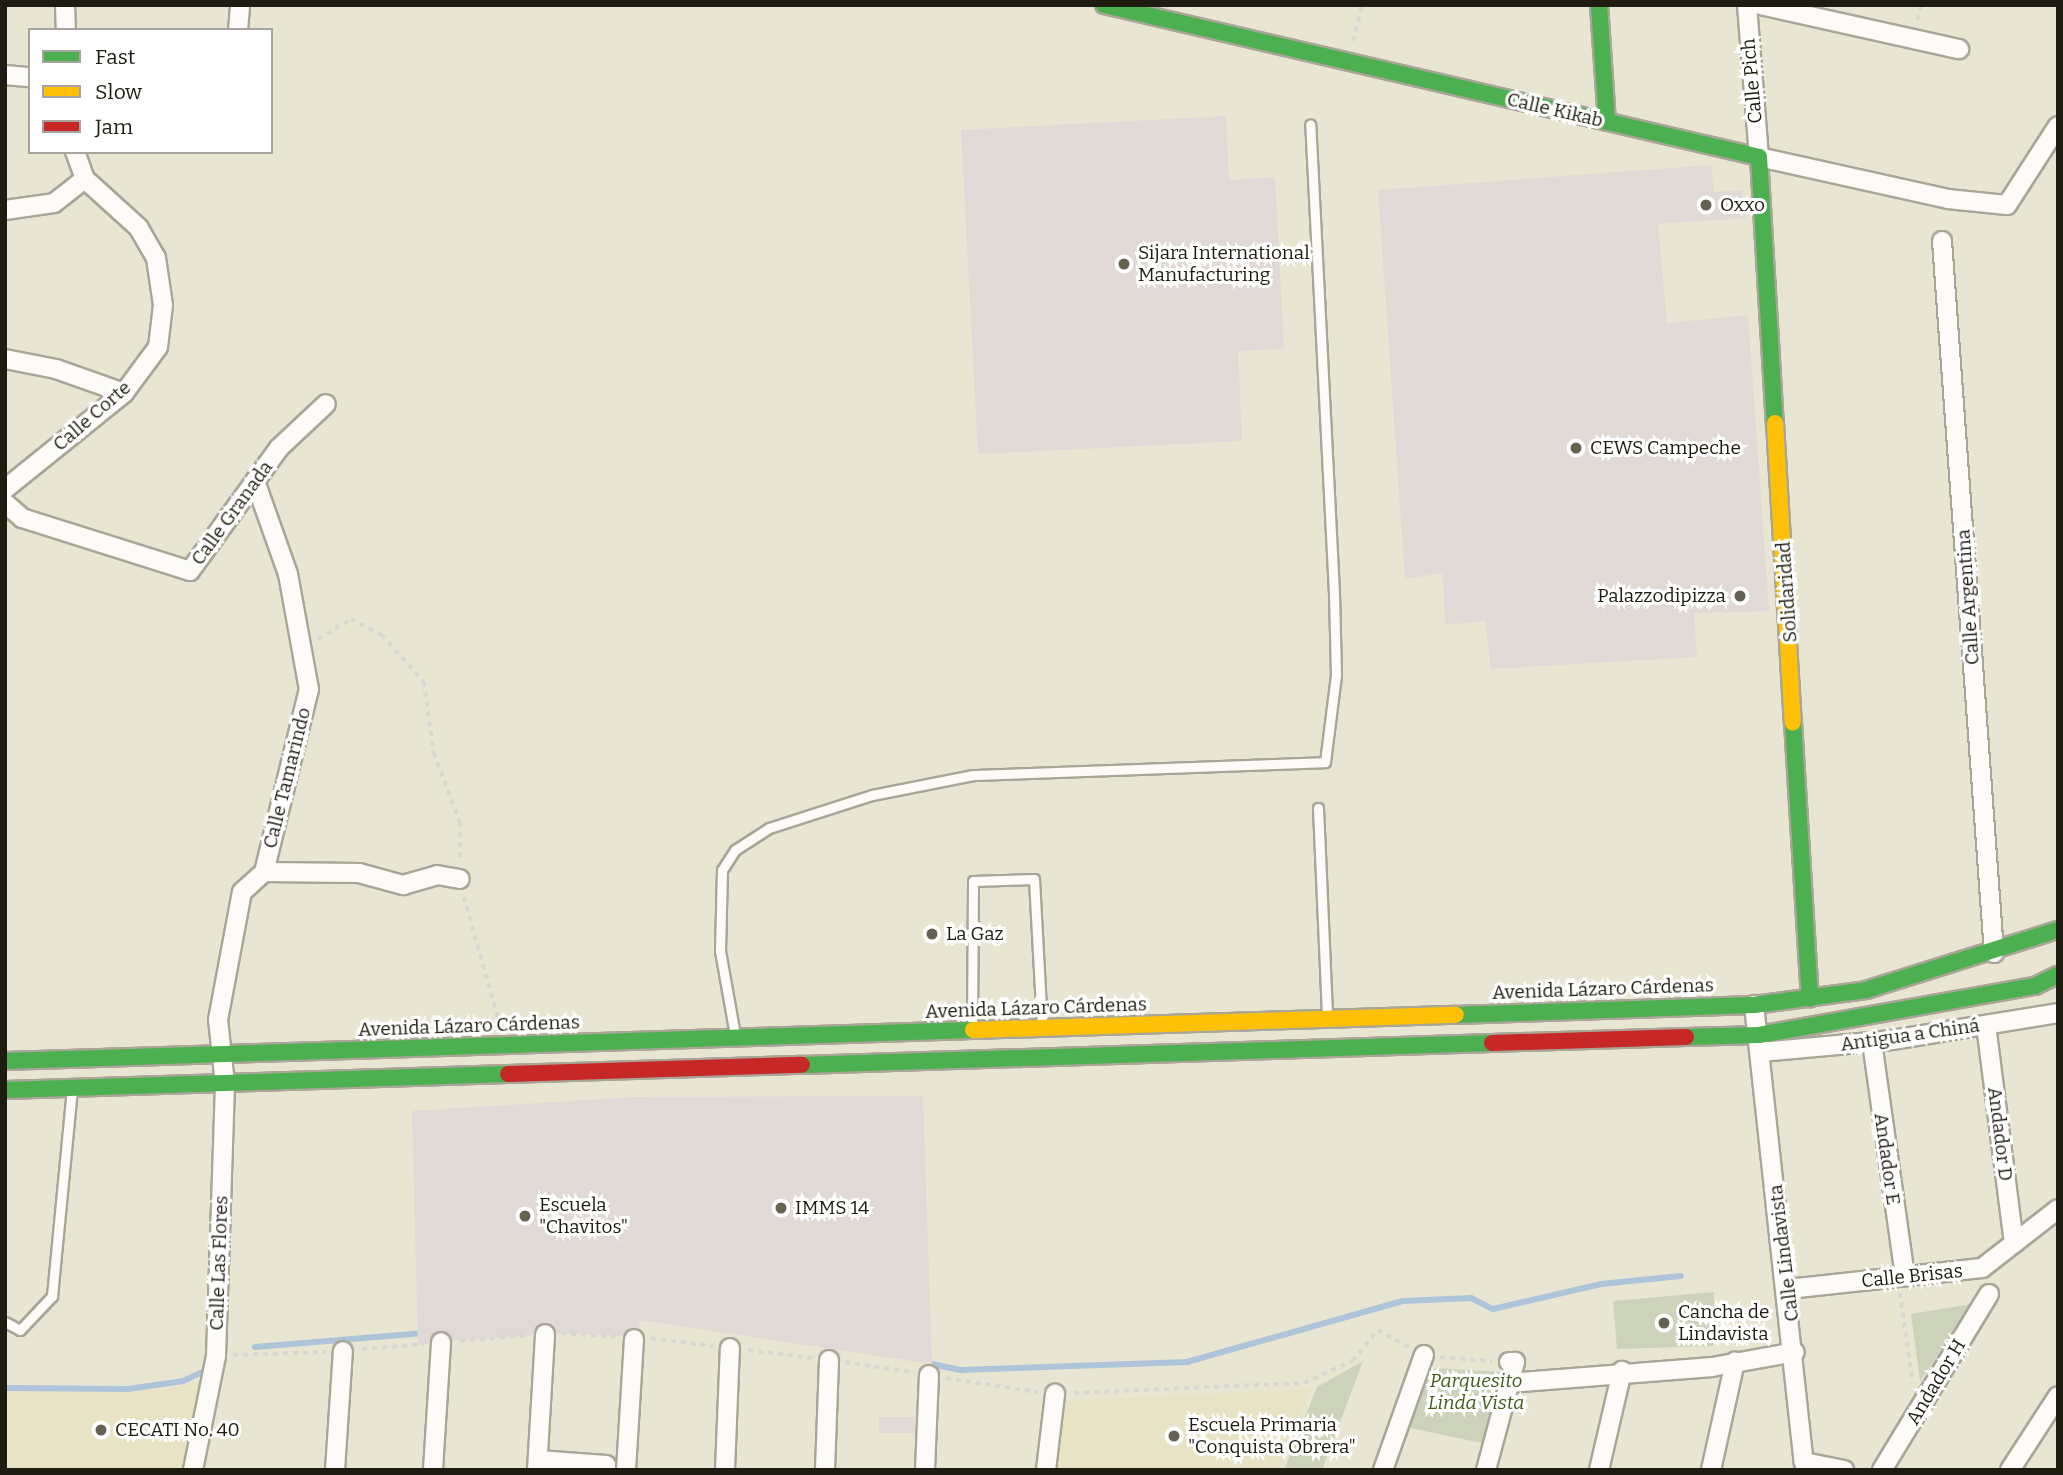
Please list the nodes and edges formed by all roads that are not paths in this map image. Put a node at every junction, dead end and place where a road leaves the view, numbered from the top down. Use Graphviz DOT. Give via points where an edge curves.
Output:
graph roads {
  1 [pos="65,5"];
  2 [pos="240,5"];
  3 [pos="1104,5"];
  4 [pos="1599,5"];
  5 [pos="1747,5"];
  6 [pos="1760,5"];
  7 [pos="66,28"];
  8 [pos="238,28"];
  9 [pos="1959,49"];
  10 [pos="5,75"];
  11 [pos="28,77"];
  12 [pos="1607,122"];
  13 [pos="1310,125"];
  14 [pos="2058,126"];
  15 [pos="76,154"];
  16 [pos="1759,157"];
  17 [pos="85,179"];
  18 [pos="5,210"];
  19 [pos="1942,242"];
  20 [pos="5,359"];
  21 [pos="124,393"];
  22 [pos="326,404"];
  23 [pos="255,481"];
  24 [pos="5,489"];
  25 [pos="5,503"];
  26 [pos="1318,808"];
  27 [pos="264,872"];
  28 [pos="460,879"];
  29 [pos="2058,930"];
  30 [pos="1994,953"];
  31 [pos="2058,975"];
  32 [pos="2035,986"];
  33 [pos="1810,998"];
  34 [pos="1754,1005"];
  35 [pos="2053,1013"];
  36 [pos="1328,1019"];
  37 [pos="1986,1025"];
  38 [pos="1813,1027"];
  39 [pos="1042,1028"];
  40 [pos="972,1031"];
  41 [pos="846,1035"];
  42 [pos="736,1039"];
  43 [pos="680,1040"];
  44 [pos="1872,1042"];
  45 [pos="1760,1044"];
  46 [pos="222,1055"];
  47 [pos="5,1061"];
  48 [pos="848,1064"];
  49 [pos="681,1069"];
  50 [pos="225,1084"];
  51 [pos="72,1088"];
  52 [pos="5,1090"];
  53 [pos="2058,1209"];
  54 [pos="2014,1243"];
  55 [pos="1902,1284"];
  56 [pos="1788,1289"];
  57 [pos="1989,1294"];
  58 [pos="5,1322"];
  59 [pos="545,1334"];
  60 [pos="634,1339"];
  61 [pos="441,1342"];
  62 [pos="730,1348"];
  63 [pos="343,1351"];
  64 [pos="1796,1352"];
  65 [pos="1424,1355"];
  66 [pos="829,1360"];
  67 [pos="1509,1362"];
  68 [pos="1735,1362"];
  69 [pos="1622,1371"];
  70 [pos="929,1376"];
  71 [pos="1509,1382"];
  72 [pos="1055,1394"];
  73 [pos="2058,1395"];
  74 [pos="537,1465"];
  75 [pos="1814,1466"];
  76 [pos="193,1470"];
  77 [pos="335,1470"];
  78 [pos="433,1470"];
  79 [pos="606,1470"];
  80 [pos="626,1470"];
  81 [pos="725,1470"];
  82 [pos="825,1470"];
  83 [pos="925,1470"];
  84 [pos="1046,1470"];
  85 [pos="1383,1470"];
  86 [pos="1486,1470"];
  87 [pos="1599,1470"];
  88 [pos="1711,1470"];
  89 [pos="1844,1470"];
  90 [pos="1882,1470"];
  91 [pos="2010,1470"];
  1 -- 7 [label="street"];
  2 -- 8 [label="street"];
  3 -- 12 [label="main road, Calle Kikab"];
  4 -- 12 [label="main road"];
  5 -- 16 [label="street, Calle Pich"];
  6 -- 9 [label="street"];
  10 -- 11 [label="street"];
  12 -- 16 [label="main road, Calle Kikab"];
  13 -- 42 [label="lane" via="1335,593 1336,675 1325,762 974,775 872,795 769,828 735,850 722,870 720,951"];
  14 -- 16 [label="street, Calle Kikab" via="2007,205 1948,200"];
  15 -- 17 [label="street, Calle Corte"];
  16 -- 33 [label="main road, Solidaridad"];
  17 -- 18 [label="street" via="54,203"];
  17 -- 21 [label="street, Calle Corte" via="139,228 156,258 163,305 158,348"];
  19 -- 30 [label="street, Calle Argentina"];
  20 -- 21 [label="street" via="56,369"];
  21 -- 24 [label="street, Calle Corte"];
  22 -- 23 [label="street, Calle Granada" via="279,448"];
  23 -- 25 [label="street, Calle Granada" via="190,570 22,518"];
  23 -- 27 [label="street, Calle Tamarindo" via="288,574 309,689"];
  26 -- 36 [label="lane"];
  27 -- 28 [label="street, Calle Tamarindo" via="359,873 403,885 437,875"];
  27 -- 46 [label="street, Calle Tamarindo" via="242,892 232,924 218,1020"];
  29 -- 30 [label="main road, Avenida Lázaro Cárdenas"];
  30 -- 33 [label="main road, Avenida Lázaro Cárdenas" via="1866,990"];
  31 -- 32 [label="main road"];
  32 -- 35 [label="street"];
  32 -- 38 [label="main road"];
  33 -- 34 [label="main road, Avenida Lázaro Cárdenas"];
  33 -- 38 [label="street, Solidaridad"];
  34 -- 36 [label="main road, Avenida Lázaro Cárdenas"];
  34 -- 45 [label="street, Calle Lindavista"];
  35 -- 37 [label="street, Antigua a Chiná"];
  36 -- 39 [label="main road, Avenida Lázaro Cárdenas"];
  37 -- 44 [label="street, Antigua a Chiná"];
  37 -- 54 [label="street, Andador D"];
  38 -- 45 [label="main road"];
  39 -- 40 [label="main road, Avenida Lázaro Cárdenas"];
  39 -- 40 [label="lane" via="1034,879 973,881"];
  40 -- 41 [label="main road, Avenida Lázaro Cárdenas"];
  41 -- 42 [label="main road, Avenida Lázaro Cárdenas"];
  41 -- 48 [label="main road"];
  42 -- 43 [label="main road, Avenida Lázaro Cárdenas"];
  43 -- 46 [label="main road, Avenida Lázaro Cárdenas"];
  43 -- 49 [label="main road"];
  44 -- 45 [label="street, Antigua a Chiná"];
  44 -- 55 [label="street, Andador E"];
  45 -- 48 [label="main road"];
  45 -- 56 [label="street, Calle Lindavista"];
  46 -- 47 [label="main road, Avenida Lázaro Cárdenas"];
  46 -- 50 [label="street, Calle Las Flores"];
  48 -- 49 [label="main road"];
  49 -- 50 [label="main road"];
  50 -- 51 [label="main road"];
  50 -- 76 [label="street, Calle Las Flores" via="216,1356"];
  51 -- 52 [label="main road"];
  51 -- 58 [label="lane" via="52,1296 20,1330"];
  53 -- 54 [label="street, Calle Brisas"];
  54 -- 55 [label="street, Calle Brisas" via="1982,1268"];
  55 -- 56 [label="street, Calle Brisas"];
  56 -- 64 [label="street, Calle Lindavista"];
  57 -- 90 [label="street, Andador H"];
  59 -- 74 [label="street"];
  60 -- 80 [label="street"];
  61 -- 78 [label="street"];
  62 -- 81 [label="street"];
  63 -- 77 [label="street"];
  64 -- 68 [label="street"];
  64 -- 75 [label="street, Calle Lindavista" via="1804,1462"];
  65 -- 85 [label="street"];
  66 -- 82 [label="street"];
  67 -- 71 [label="street" via="1515,1362"];
  68 -- 69 [label="street"];
  68 -- 88 [label="street"];
  69 -- 71 [label="street"];
  69 -- 87 [label="street"];
  70 -- 83 [label="street"];
  71 -- 86 [label="street"];
  72 -- 84 [label="street"];
  73 -- 91 [label="street"];
  74 -- 79 [label="street" via="606,1465"];
  75 -- 89 [label="street, Calle Lindavista"];
}
